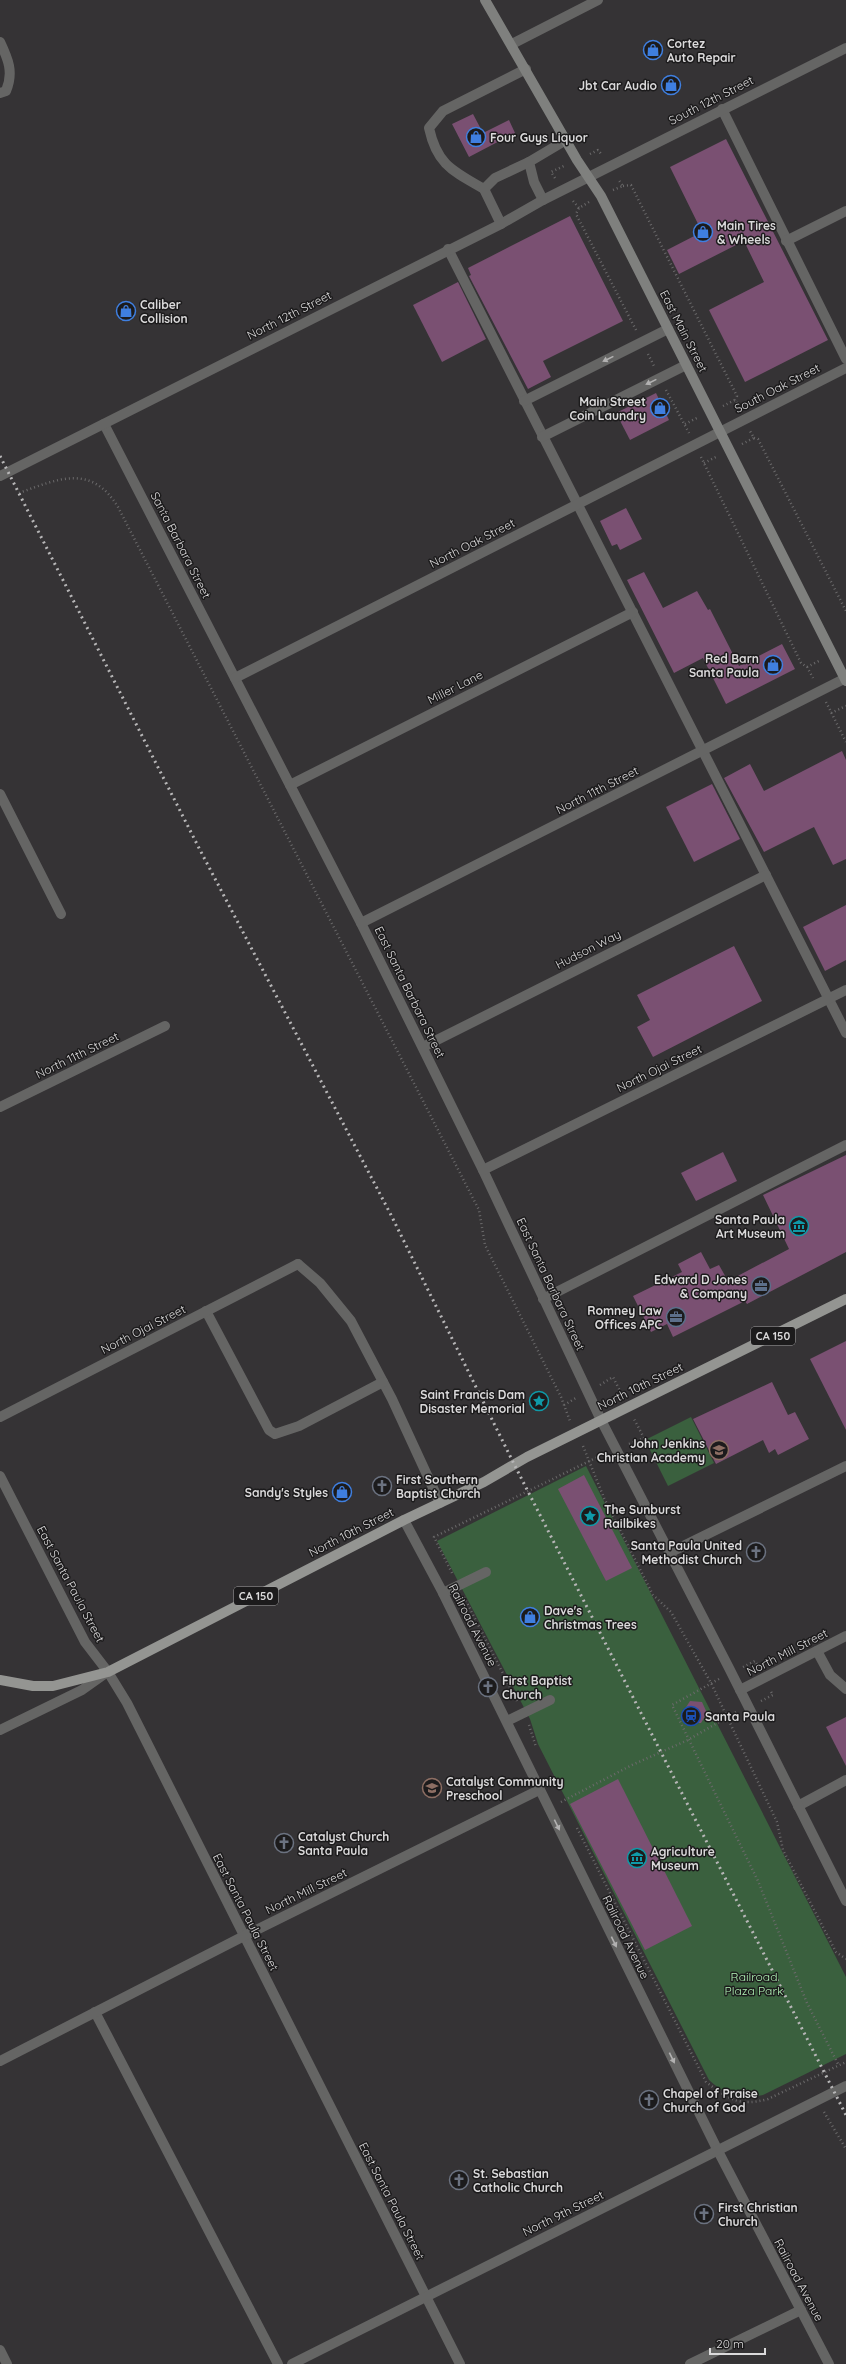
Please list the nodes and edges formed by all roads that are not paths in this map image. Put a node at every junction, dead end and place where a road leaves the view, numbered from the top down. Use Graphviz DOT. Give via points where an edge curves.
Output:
graph roads {
  1 [pos="486,0"];
  2 [pos="598,0"];
  3 [pos="0,42"];
  4 [pos="512,44"];
  5 [pos="846,48"];
  6 [pos="526,69"];
  7 [pos="0,94"];
  8 [pos="722,110"];
  9 [pos="566,140"];
  10 [pos="529,162"];
  11 [pos="589,177"];
  12 [pos="484,189"];
  13 [pos="543,200"];
  14 [pos="846,211"];
  15 [pos="501,224"];
  16 [pos="786,241"];
  17 [pos="448,249"];
  18 [pos="668,330"];
  19 [pos="846,359"];
  20 [pos="686,365"];
  21 [pos="846,368"];
  22 [pos="524,401"];
  23 [pos="104,424"];
  24 [pos="720,432"];
  25 [pos="542,437"];
  26 [pos="0,476"];
  27 [pos="578,504"];
  28 [pos="632,612"];
  29 [pos="235,678"];
  30 [pos="846,679"];
  31 [pos="703,751"];
  32 [pos="290,785"];
  33 [pos="0,794"];
  34 [pos="766,875"];
  35 [pos="61,914"];
  36 [pos="361,923"];
  37 [pos="846,990"];
  38 [pos="829,999"];
  39 [pos="165,1026"];
  40 [pos="846,1033"];
  41 [pos="423,1047"];
  42 [pos="0,1107"];
  43 [pos="846,1145"];
  44 [pos="483,1170"];
  45 [pos="543,1299"];
  46 [pos="846,1299"];
  47 [pos="206,1311"];
  48 [pos="383,1382"];
  49 [pos="0,1417"];
  50 [pos="601,1420"];
  51 [pos="846,1466"];
  52 [pos="0,1476"];
  53 [pos="440,1503"];
  54 [pos="404,1520"];
  55 [pos="669,1553"];
  56 [pos="486,1572"];
  57 [pos="443,1593"];
  58 [pos="846,1636"];
  59 [pos="818,1651"];
  60 [pos="108,1672"];
  61 [pos="0,1680"];
  62 [pos="846,1689"];
  63 [pos="740,1690"];
  64 [pos="550,1700"];
  65 [pos="507,1721"];
  66 [pos="0,1730"];
  67 [pos="846,1780"];
  68 [pos="539,1790"];
  69 [pos="798,1806"];
  70 [pos="846,1901"];
  71 [pos="244,1936"];
  72 [pos="95,2012"];
  73 [pos="0,2061"];
  74 [pos="846,2086"];
  75 [pos="718,2151"];
  76 [pos="426,2296"];
  77 [pos="801,2310"];
  78 [pos="0,2350"];
  79 [pos="7,2364"];
  80 [pos="278,2364"];
  81 [pos="292,2364"];
  82 [pos="460,2364"];
  83 [pos="690,2364"];
  84 [pos="829,2364"];
  1 -- 4 [label="street, East Main Street"];
  2 -- 4 [label="street"];
  3 -- 7 [label="street" via="11,72 6,91"];
  4 -- 6 [label="street, East Main Street"];
  5 -- 8 [label="street, South 12th Street"];
  6 -- 9 [label="street, East Main Street"];
  6 -- 12 [label="street" via="443,111 429,128 433,147 440,157 453,171"];
  8 -- 11 [label="street, South 12th Street"];
  8 -- 16 [label="street"];
  9 -- 10 [label="street"];
  9 -- 11 [label="street, East Main Street"];
  10 -- 12 [label="street" via="495,178"];
  10 -- 13 [label="street" via="534,182"];
  11 -- 13 [label="street, North 12th Street"];
  11 -- 18 [label="street, East Main Street"];
  12 -- 15 [label="street"];
  13 -- 15 [label="street, North 12th Street"];
  14 -- 16 [label="street"];
  15 -- 17 [label="street, North 12th Street"];
  16 -- 19 [label="street"];
  17 -- 22 [label="street"];
  17 -- 23 [label="street, North 12th Street"];
  18 -- 20 [label="street, East Main Street"];
  18 -- 22 [label="street, one-way"];
  20 -- 24 [label="street, East Main Street"];
  20 -- 25 [label="street, one-way"];
  21 -- 24 [label="street, South Oak Street"];
  22 -- 25 [label="street"];
  23 -- 26 [label="street, North 12th Street"];
  23 -- 29 [label="street, Santa Barbara Street"];
  24 -- 27 [label="street, North Oak Street"];
  24 -- 30 [label="street, East Main Street"];
  25 -- 27 [label="street"];
  27 -- 28 [label="street"];
  27 -- 29 [label="street, North Oak Street"];
  28 -- 31 [label="street"];
  28 -- 32 [label="street, Miller Lane"];
  29 -- 32 [label="street, East Santa Barbara Street"];
  30 -- 31 [label="street, North 11th Street"];
  31 -- 34 [label="street"];
  31 -- 36 [label="street, North 11th Street"];
  32 -- 36 [label="street, East Santa Barbara Street"];
  33 -- 35 [label="street"];
  34 -- 38 [label="street"];
  34 -- 41 [label="street, Hudson Way"];
  36 -- 41 [label="street, East Santa Barbara Street"];
  37 -- 38 [label="street, North Ojai Street"];
  38 -- 40 [label="street"];
  38 -- 44 [label="street, North Ojai Street"];
  39 -- 42 [label="street, North 11th Street"];
  41 -- 44 [label="street, East Santa Barbara Street"];
  43 -- 45 [label="street"];
  44 -- 45 [label="street, East Santa Barbara Street"];
  45 -- 50 [label="street, East Santa Barbara Street"];
  46 -- 50 [label="main road, North 10th Street / CA 150"];
  47 -- 48 [label="street, North Ojai Street" via="298,1264 340,1305"];
  47 -- 48 [label="street" via="269,1430 275,1434 299,1426"];
  47 -- 49 [label="street, North Ojai Street"];
  48 -- 53 [label="street"];
  50 -- 53 [label="main road, North 10th Street / CA 150"];
  50 -- 55 [label="street, East Santa Barbara Street"];
  51 -- 55 [label="street"];
  52 -- 60 [label="street, East Santa Paula Street" via="84,1642"];
  53 -- 54 [label="main road, North 10th Street / CA 150"];
  54 -- 57 [label="street, Railroad Avenue"];
  54 -- 60 [label="main road, North 10th Street / CA 150"];
  55 -- 63 [label="street, East Santa Barbara Street"];
  56 -- 57 [label="street"];
  57 -- 65 [label="street, Railroad Avenue"];
  58 -- 59 [label="street, North Mill Street"];
  59 -- 62 [label="street" via="830,1675"];
  59 -- 63 [label="street, North Mill Street"];
  60 -- 61 [label="main road, CA 150" via="53,1686 33,1686"];
  60 -- 66 [label="street, North 10th Street" via="82,1690"];
  60 -- 71 [label="street, East Santa Paula Street" via="127,1703"];
  63 -- 69 [label="street, East Santa Barbara Street"];
  64 -- 65 [label="street"];
  65 -- 68 [label="street, Railroad Avenue"];
  67 -- 69 [label="street"];
  68 -- 71 [label="street, North Mill Street"];
  68 -- 75 [label="street, Railroad Avenue, one-way"];
  69 -- 70 [label="street, East Santa Barbara Street"];
  71 -- 72 [label="street, North Mill Street"];
  71 -- 76 [label="street, East Santa Paula Street"];
  72 -- 73 [label="street, North Mill Street"];
  72 -- 80 [label="street"];
  74 -- 75 [label="street, North 9th Street"];
  75 -- 76 [label="street, North 9th Street"];
  75 -- 77 [label="street, Railroad Avenue"];
  76 -- 81 [label="street, North 9th Street"];
  76 -- 82 [label="street, East Santa Paula Street"];
  77 -- 83 [label="street"];
  77 -- 84 [label="street, Railroad Avenue"];
  78 -- 79 [label="street"];
}
